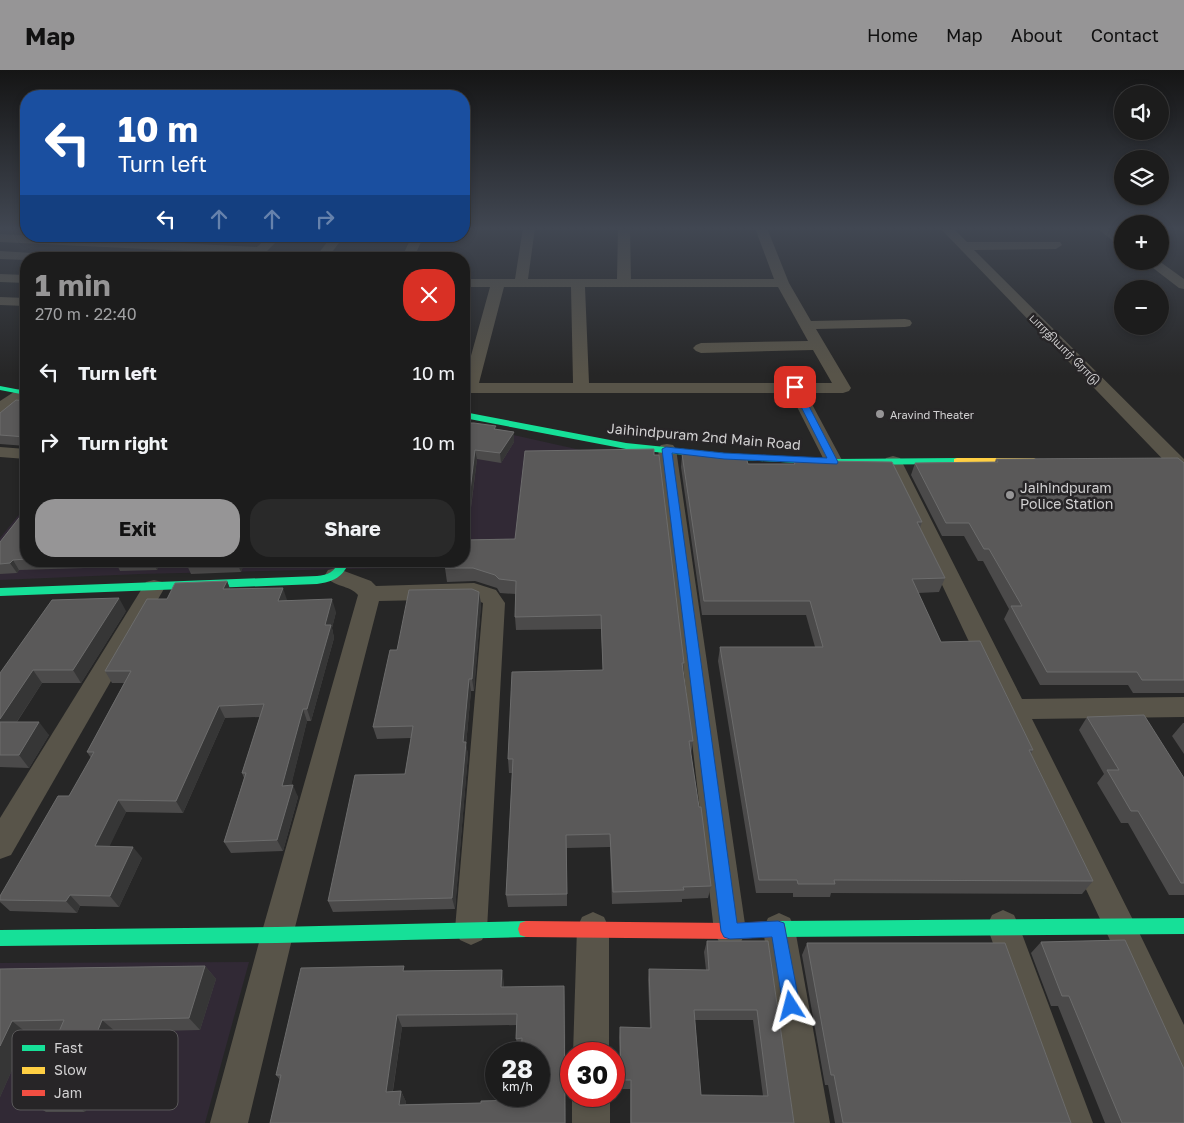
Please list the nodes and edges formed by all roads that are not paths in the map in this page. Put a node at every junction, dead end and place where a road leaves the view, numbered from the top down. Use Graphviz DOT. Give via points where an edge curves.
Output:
graph roads {
  1 [pos="522,277"];
  2 [pos="624,277"];
  3 [pos="780,277"];
  4 [pos="994,277"];
  5 [pos="1173,277"];
  6 [pos="0,278"];
  7 [pos="20,279"];
  8 [pos="20,281"];
  9 [pos="470,283"];
  10 [pos="498,283"];
  11 [pos="521,283"];
  12 [pos="578,283"];
  13 [pos="624,283"];
  14 [pos="782,283"];
  15 [pos="1184,285"];
  16 [pos="0,292"];
  17 [pos="0,301"];
  18 [pos="20,302"];
  19 [pos="905,323"];
  20 [pos="807,325"];
  21 [pos="818,345"];
  22 [pos="701,348"];
  23 [pos="470,378"];
  24 [pos="795,387"];
  25 [pos="0,388"];
  26 [pos="470,388"];
  27 [pos="581,388"];
  28 [pos="20,392"];
  29 [pos="20,396"];
  30 [pos="0,408"];
  31 [pos="470,415"];
  32 [pos="666,449"];
  33 [pos="0,452"];
  34 [pos="20,454"];
  35 [pos="1049,461"];
  36 [pos="1156,461"];
  37 [pos="834,462"];
  38 [pos="893,462"];
  39 [pos="1181,464"];
  40 [pos="340,568"];
  41 [pos="154,587"];
  42 [pos="0,592"];
  43 [pos="370,594"];
  44 [pos="1184,707"];
  45 [pos="1013,708"];
  46 [pos="1138,708"];
  47 [pos="1153,732"];
  48 [pos="0,845"];
  49 [pos="1002,926"];
  50 [pos="1184,926"];
  51 [pos="593,928"];
  52 [pos="1120,928"];
  53 [pos="471,929"];
  54 [pos="778,929"];
  55 [pos="730,931"];
  56 [pos="277,935"];
  57 [pos="0,938"];
  58 [pos="591,1042"];
  59 [pos="1184,1065"];
  60 [pos="591,1107"];
  61 [pos="229,1123"];
  62 [pos="591,1123"];
  63 [pos="811,1123"];
  64 [pos="1074,1123"];
  1 -- 11 [label="street"];
  2 -- 13 [label="street"];
  3 -- 14 [label="street"];
  4 -- 39 [label="street, பாரதியார் ரோடு"];
  5 -- 15 [label="street"];
  6 -- 7 [label="street"];
  8 -- 16 [label="street"];
  9 -- 10 [label="street"];
  10 -- 11 [label="street"];
  10 -- 23 [label="street"];
  11 -- 12 [label="street"];
  12 -- 13 [label="street"];
  12 -- 27 [label="street"];
  13 -- 14 [label="street"];
  14 -- 20 [label="street"];
  17 -- 18 [label="street"];
  19 -- 20 [label="street"];
  20 -- 21 [label="street"];
  21 -- 22 [label="street"];
  21 -- 24 [label="street" via="843,388"];
  24 -- 27 [label="street"];
  24 -- 37 [label="street"];
  25 -- 28 [label="street"];
  26 -- 27 [label="street"];
  29 -- 30 [label="street"];
  31 -- 32 [label="street, Jaihindpuram 2nd Main Road" via="626,446"];
  32 -- 37 [label="street, Jaihindpuram 2nd Main Road" via="724,456"];
  32 -- 55 [label="street"];
  33 -- 34 [label="street"];
  35 -- 38 [label="street, Jaihindpuram 2nd Main Road"];
  36 -- 39 [label="street"];
  37 -- 38 [label="street, Jaihindpuram 2nd Main Road"];
  38 -- 45 [label="street"];
  40 -- 41 [label="street" via="328,579"];
  40 -- 43 [label="street"];
  41 -- 42 [label="street"];
  41 -- 48 [label="street"];
  43 -- 53 [label="street" via="474,591 485,593 494,602"];
  43 -- 56 [label="street"];
  44 -- 46 [label="street"];
  45 -- 46 [label="street"];
  45 -- 52 [label="street"];
  46 -- 47 [label="street"];
  49 -- 52 [label="street"];
  49 -- 54 [label="street"];
  49 -- 64 [label="street"];
  50 -- 52 [label="street"];
  51 -- 53 [label="street"];
  51 -- 55 [label="street"];
  51 -- 58 [label="street"];
  52 -- 59 [label="street"];
  53 -- 56 [label="street"];
  54 -- 55 [label="street"];
  54 -- 63 [label="street"];
  56 -- 57 [label="street"];
  56 -- 61 [label="street"];
  60 -- 62 [label="street"];
}
